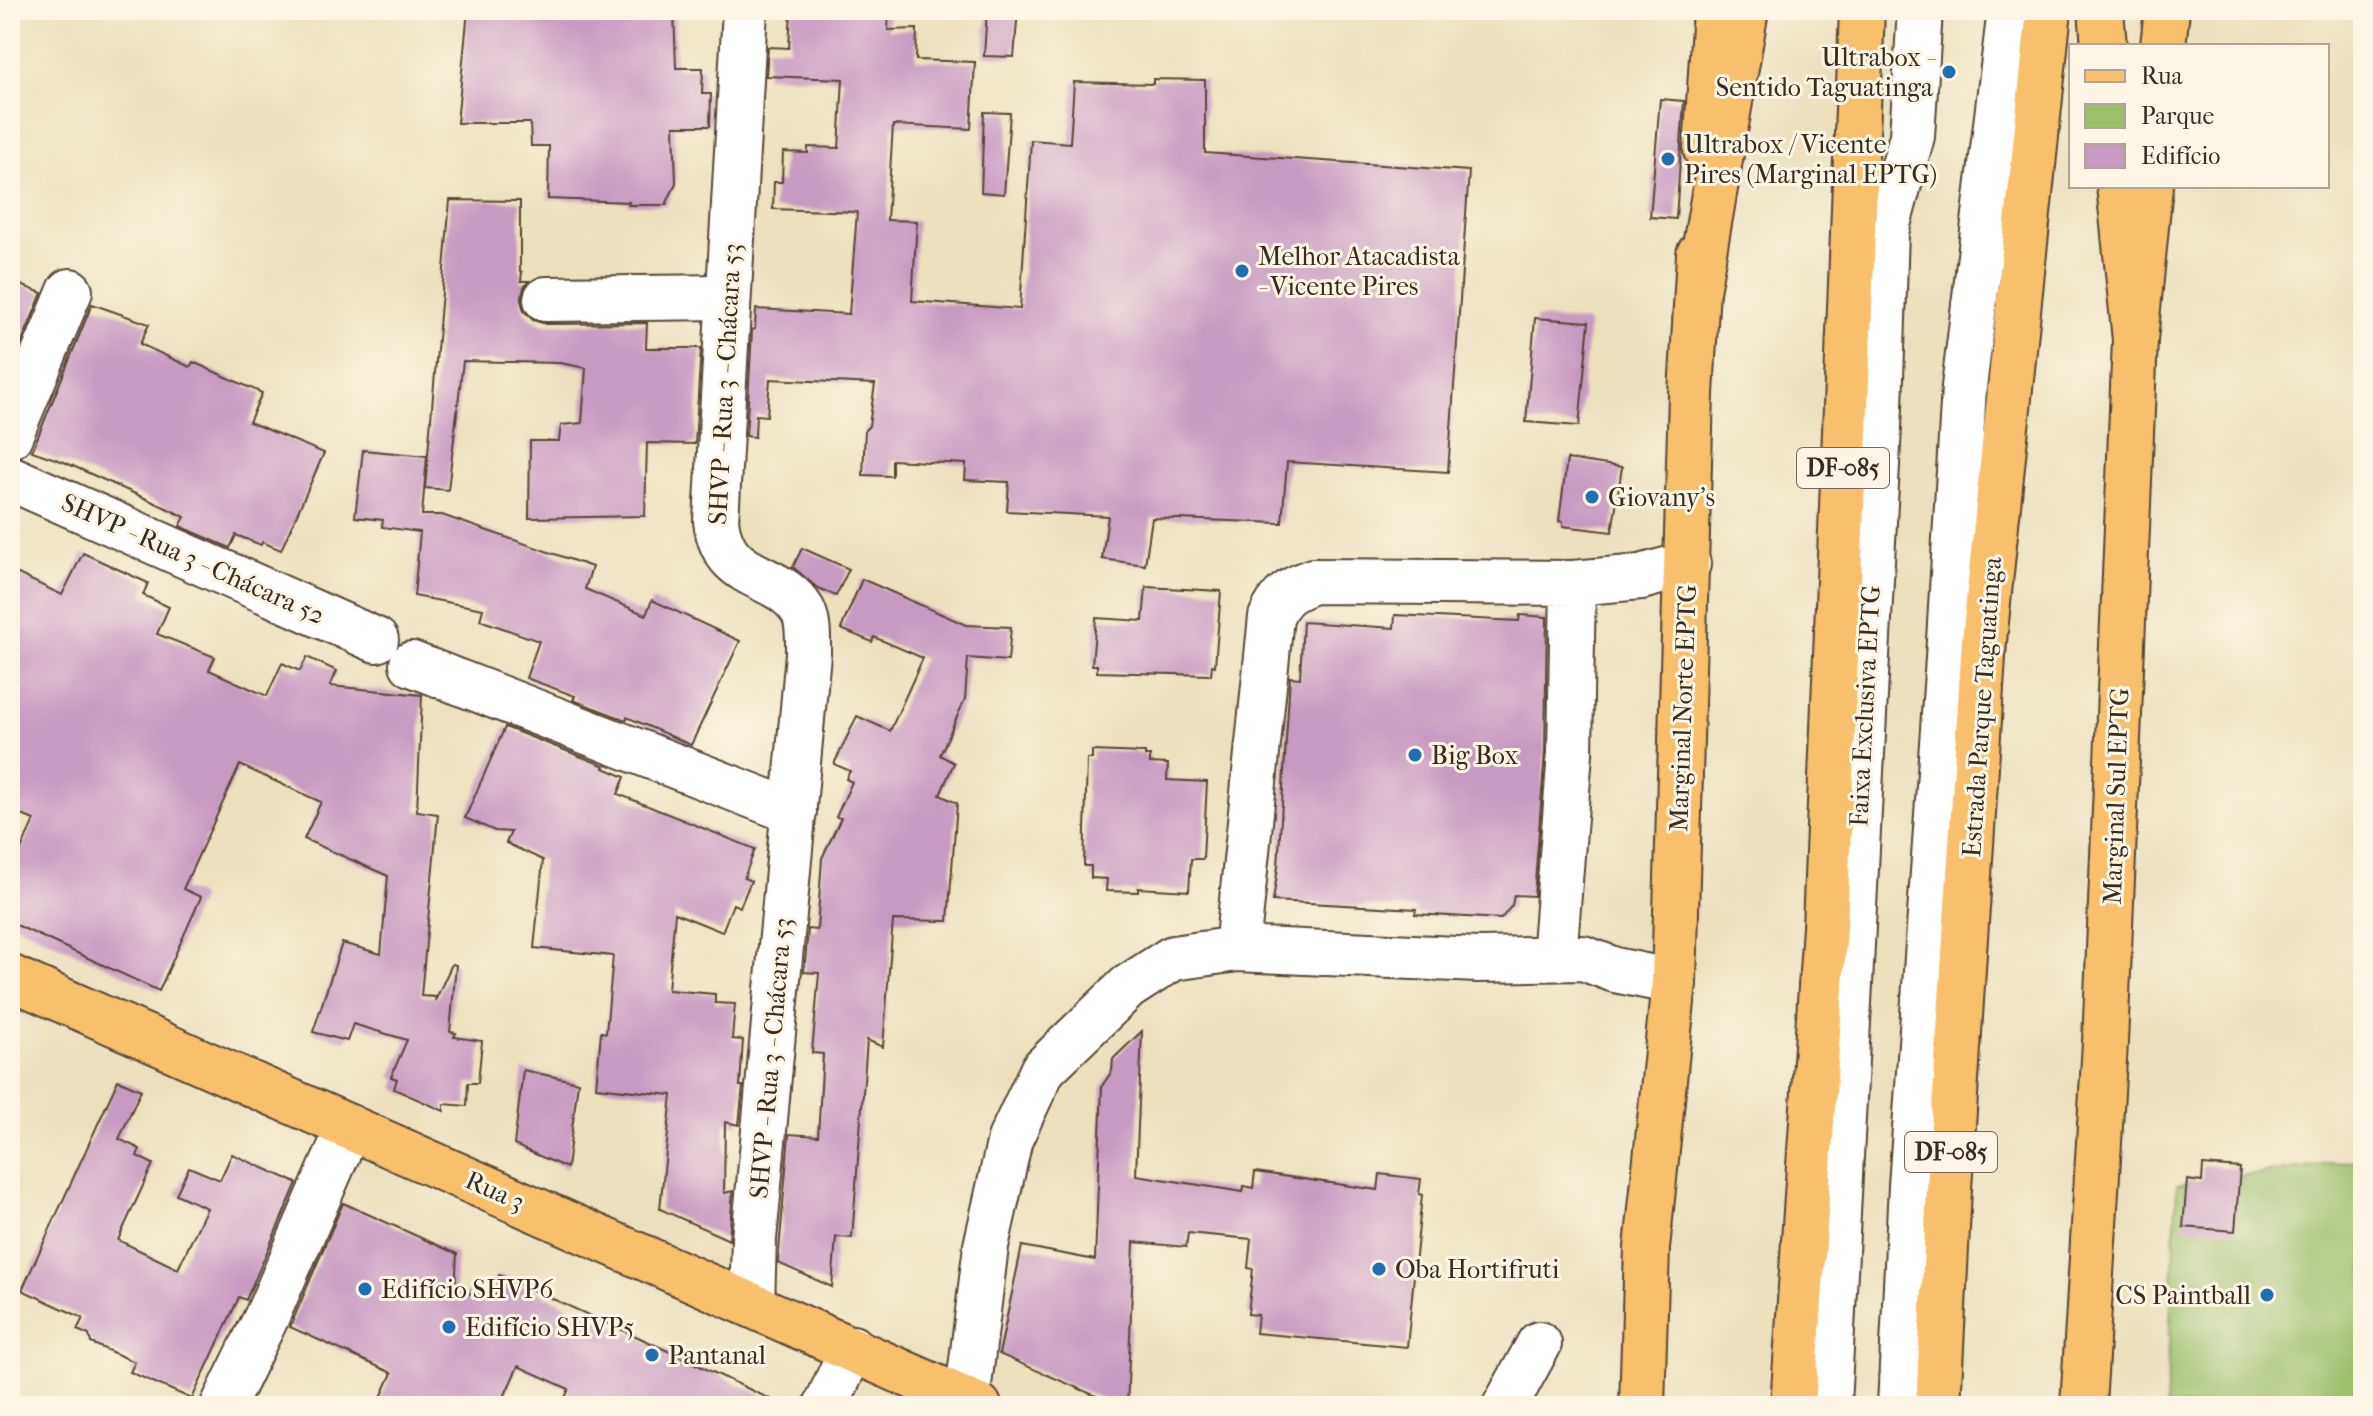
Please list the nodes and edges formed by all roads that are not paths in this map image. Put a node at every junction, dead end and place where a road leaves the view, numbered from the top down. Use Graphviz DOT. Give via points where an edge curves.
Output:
graph roads {
  1 [pos="745,10"];
  2 [pos="1715,10"];
  3 [pos="1746,10"];
  4 [pos="1862,10"];
  5 [pos="1920,10"];
  6 [pos="2010,10"];
  7 [pos="2049,10"];
  8 [pos="2101,10"];
  9 [pos="2167,10"];
  10 [pos="2104,44"];
  11 [pos="2163,44"];
  12 [pos="2119,188"];
  13 [pos="2150,188"];
  14 [pos="70,291"];
  15 [pos="1697,292"];
  16 [pos="728,297"];
  17 [pos="546,299"];
  18 [pos="2135,340"];
  19 [pos="10,436"];
  20 [pos="10,478"];
  21 [pos="1688,564"];
  22 [pos="1573,583"];
  23 [pos="376,640"];
  24 [pos="412,664"];
  25 [pos="794,812"];
  26 [pos="1237,949"];
  27 [pos="1554,958"];
  28 [pos="10,977"];
  29 [pos="1674,982"];
  30 [pos="349,1127"];
  31 [pos="752,1304"];
  32 [pos="1539,1344"];
  33 [pos="852,1348"];
  34 [pos="970,1405"];
  35 [pos="223,1406"];
  36 [pos="826,1406"];
  37 [pos="1505,1406"];
  38 [pos="1642,1406"];
  39 [pos="1793,1406"];
  40 [pos="1828,1406"];
  41 [pos="1900,1406"];
  42 [pos="1938,1406"];
  43 [pos="2083,1406"];
  1 -- 16 [label="street, SHVP - Rua 3 - Chácara 53"];
  2 -- 15 [label="main road, Marginal Norte EPTG"];
  3 -- 15 [label="main road"];
  4 -- 39 [label="main road, DF-085" via="1825,927"];
  5 -- 40 [label="street, Faixa Exclusiva EPTG" via="1912,136 1886,232"];
  6 -- 41 [label="street" via="1964,387"];
  7 -- 42 [label="main road, Estrada Parque Taguatinga / DF-085" via="1984,641"];
  8 -- 10 [label="main road"];
  9 -- 11 [label="main road"];
  12 -- 18 [label="main road"];
  13 -- 18 [label="main road, Marginal Sul EPTG"];
  14 -- 19 [label="street"];
  15 -- 21 [label="main road, Marginal Norte EPTG"];
  16 -- 17 [label="street"];
  16 -- 25 [label="street, SHVP - Rua 3 - Chácara 53" via="718,541 737,565 788,595 803,612 808,654"];
  18 -- 43 [label="main road, Marginal Sul EPTG" via="2105,1043"];
  20 -- 23 [label="street, SHVP - Rua 3 - Chácara 52"];
  21 -- 22 [label="street" via="1641,577"];
  21 -- 29 [label="main road, Marginal Norte EPTG"];
  22 -- 26 [label="street" via="1313,581 1288,590 1271,617"];
  22 -- 27 [label="street" via="1570,753"];
  24 -- 25 [label="street"];
  25 -- 31 [label="street, SHVP - Rua 3 - Chácara 53"];
  26 -- 27 [label="street" via="1478,960"];
  26 -- 34 [label="street" via="1173,958 1128,987 1043,1069 1010,1139 986,1246"];
  27 -- 29 [label="street" via="1583,958"];
  28 -- 30 [label="main road, Rua 3"];
  29 -- 38 [label="main road, Marginal Norte EPTG" via="1647,1248"];
  30 -- 31 [label="main road, Rua 3"];
  30 -- 35 [label="street"];
  31 -- 33 [label="main road, Rua 3"];
  32 -- 37 [label="street"];
  33 -- 34 [label="main road, Rua 3"];
  33 -- 36 [label="street"];
}
